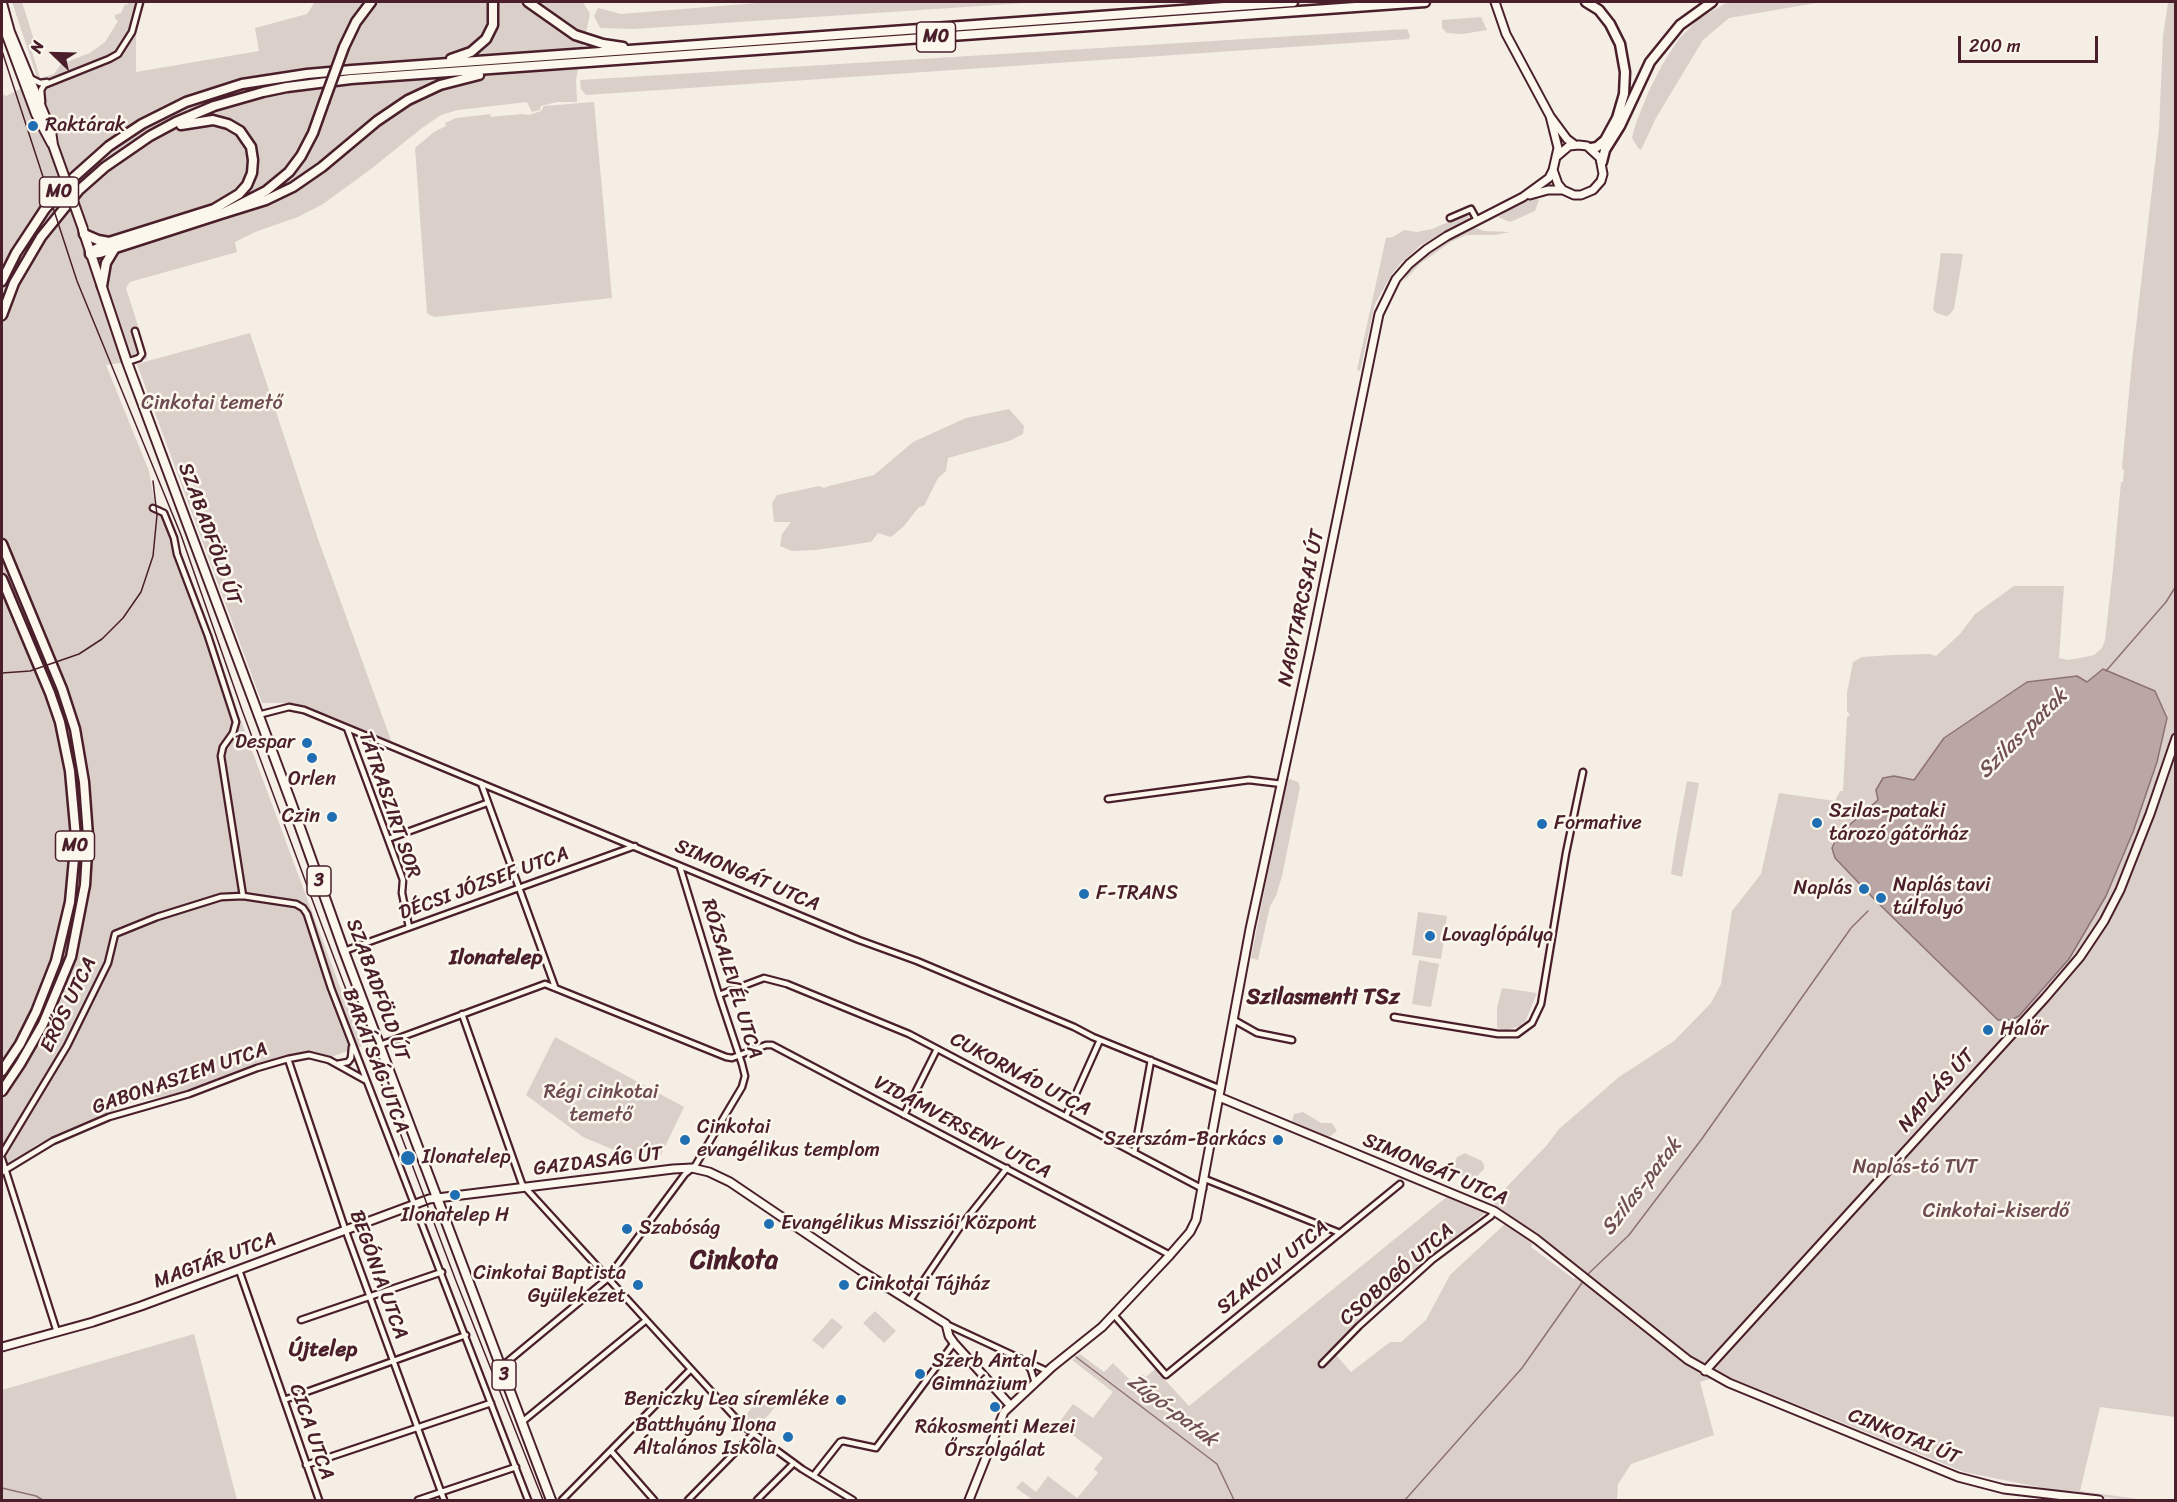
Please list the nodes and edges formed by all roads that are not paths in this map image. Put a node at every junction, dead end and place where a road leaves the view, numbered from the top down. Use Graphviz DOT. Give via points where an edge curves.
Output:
graph roads {
  1 [pos="140,2"];
  2 [pos="371,2"];
  3 [pos="493,2"];
  4 [pos="528,2"];
  5 [pos="1293,2"];
  6 [pos="1425,2"];
  7 [pos="1496,2"];
  8 [pos="1586,2"];
  9 [pos="1712,2"];
  10 [pos="2,3"];
  11 [pos="2,22"];
  12 [pos="669,47"];
  13 [pos="425,65"];
  14 [pos="504,68"];
  15 [pos="29,77"];
  16 [pos="52,81"];
  17 [pos="43,111"];
  18 [pos="1550,116"];
  19 [pos="150,136"];
  20 [pos="53,145"];
  21 [pos="1575,145"];
  22 [pos="1591,148"];
  23 [pos="1556,157"];
  24 [pos="1602,162"];
  25 [pos="1553,170"];
  26 [pos="1563,189"];
  27 [pos="1523,197"];
  28 [pos="218,211"];
  29 [pos="1450,218"];
  30 [pos="1477,220"];
  31 [pos="84,231"];
  32 [pos="112,245"];
  33 [pos="90,253"];
  34 [pos="2,281"];
  35 [pos="102,286"];
  36 [pos="2,315"];
  37 [pos="135,331"];
  38 [pos="128,362"];
  39 [pos="153,508"];
  40 [pos="2,544"];
  41 [pos="2,579"];
  42 [pos="258,715"];
  43 [pos="347,728"];
  44 [pos="2175,738"];
  45 [pos="1583,772"];
  46 [pos="481,783"];
  47 [pos="1282,784"];
  48 [pos="1108,799"];
  49 [pos="488,803"];
  50 [pos="388,839"];
  51 [pos="635,846"];
  52 [pos="680,867"];
  53 [pos="519,889"];
  54 [pos="243,896"];
  55 [pos="296,904"];
  56 [pos="409,927"];
  57 [pos="344,951"];
  58 [pos="555,987"];
  59 [pos="719,995"];
  60 [pos="462,1014"];
  61 [pos="1394,1017"];
  62 [pos="1234,1020"];
  63 [pos="1100,1040"];
  64 [pos="1292,1040"];
  65 [pos="352,1043"];
  66 [pos="379,1045"];
  67 [pos="937,1049"];
  68 [pos="738,1056"];
  69 [pos="288,1059"];
  70 [pos="1151,1060"];
  71 [pos="337,1064"];
  72 [pos="2,1071"];
  73 [pos="367,1082"];
  74 [pos="2,1091"];
  75 [pos="1220,1093"];
  76 [pos="904,1115"];
  77 [pos="1066,1116"];
  78 [pos="1134,1153"];
  79 [pos="2,1154"];
  80 [pos="2,1160"];
  81 [pos="692,1168"];
  82 [pos="1007,1168"];
  83 [pos="3,1171"];
  84 [pos="1205,1179"];
  85 [pos="1400,1184"];
  86 [pos="525,1188"];
  87 [pos="1203,1189"];
  88 [pos="438,1198"];
  89 [pos="415,1206"];
  90 [pos="1494,1211"];
  91 [pos="347,1231"];
  92 [pos="1340,1233"];
  93 [pos="1170,1255"];
  94 [pos="239,1270"];
  95 [pos="442,1272"];
  96 [pos="607,1279"];
  97 [pos="370,1296"];
  98 [pos="909,1302"];
  99 [pos="1114,1315"];
  100 [pos="301,1320"];
  101 [pos="645,1320"];
  102 [pos="946,1324"];
  103 [pos="57,1332"];
  104 [pos="466,1335"];
  105 [pos="954,1343"];
  106 [pos="2,1347"];
  107 [pos="394,1361"];
  108 [pos="1025,1361"];
  109 [pos="1322,1364"];
  110 [pos="501,1367"];
  111 [pos="690,1370"];
  112 [pos="1047,1371"];
  113 [pos="1705,1371"];
  114 [pos="1035,1383"];
  115 [pos="284,1400"];
  116 [pos="492,1403"];
  117 [pos="1010,1405"];
  118 [pos="522,1422"];
  119 [pos="418,1428"];
  120 [pos="753,1434"];
  121 [pos="611,1451"];
  122 [pos="794,1463"];
  123 [pos="306,1465"];
  124 [pos="516,1467"];
  125 [pos="813,1475"];
  126 [pos="441,1492"];
  127 [pos="319,1500"];
  128 [pos="418,1500"];
  129 [pos="444,1500"];
  130 [pos="528,1500"];
  131 [pos="551,1500"];
  132 [pos="562,1500"];
  133 [pos="654,1500"];
  134 [pos="688,1500"];
  135 [pos="758,1500"];
  136 [pos="853,1500"];
  137 [pos="969,1500"];
  138 [pos="2099,1500"];
  1 -- 16 [label="street" via="132,32 118,54"];
  2 -- 28 [label="highway, bridge" via="344,47 296,164 275,184"];
  3 -- 13 [label="highway" via="493,25 481,45 461,56"];
  4 -- 12 [label="highway" via="567,30 594,42"];
  5 -- 12 [label="highway, M0"];
  6 -- 14 [label="highway, M0"];
  7 -- 18 [label="main road" via="1515,52"];
  8 -- 22 [label="highway" via="1610,24 1620,44 1625,72 1617,118 1605,140"];
  9 -- 24 [label="highway" via="1680,25 1650,62"];
  10 -- 15 [label="main road, 3"];
  11 -- 20 [label="main road, 3" via="32,103"];
  12 -- 13 [label="highway, M0"];
  13 -- 34 [label="highway, M0" via="308,74 242,84 195,98 160,114 109,146 59,192 27,235"];
  14 -- 19 [label="highway, M0" via="287,87 207,108"];
  14 -- 28 [label="highway" via="457,79 414,96 293,187 258,203"];
  15 -- 16 [label="street" via="40,83"];
  15 -- 17 [label="main road, 3"];
  16 -- 17 [label="street" via="41,90"];
  17 -- 20 [label="main road, 3"];
  18 -- 21 [label="main road"];
  18 -- 23 [label="main road" via="1558,148"];
  19 -- 28 [label="highway" via="206,119 228,124 244,136 253,160 250,180"];
  19 -- 36 [label="highway, M0" via="105,167 61,211 24,266"];
  20 -- 31 [label="main road, 3, bridge"];
  21 -- 22 [label="main road"];
  21 -- 23 [label="main road"];
  22 -- 24 [label="main road"];
  23 -- 25 [label="main road"];
  24 -- 26 [label="main road, NAGYTARCSAI ÚT" via="1601,181 1593,190 1574,195"];
  25 -- 26 [label="main road"];
  25 -- 27 [label="main road, NAGYTARCSAI ÚT" via="1546,181"];
  26 -- 27 [label="main road, NAGYTARCSAI ÚT"];
  27 -- 30 [label="main road, NAGYTARCSAI ÚT"];
  28 -- 32 [label="highway"];
  29 -- 30 [label="street" via="1471,209"];
  30 -- 47 [label="main road, NAGYTARCSAI ÚT" via="1409,264 1396,279 1379,314"];
  31 -- 32 [label="highway"];
  31 -- 33 [label="main road, 3"];
  32 -- 33 [label="highway"];
  32 -- 35 [label="highway"];
  33 -- 35 [label="main road, 3"];
  35 -- 38 [label="main road, SZABADFÖLD ÚT / 3"];
  37 -- 38 [label="street" via="142,354"];
  38 -- 42 [label="main road, SZABADFÖLD ÚT / 3"];
  39 -- 54 [label="street" via="164,513 171,530 236,722 220,756"];
  40 -- 74 [label="highway, M0" via="75,729 88,836 85,885 70,957 43,1024"];
  41 -- 72 [label="highway, M0" via="60,722 73,788 75,837 70,902 56,961 36,1012"];
  42 -- 43 [label="street, SIMONGÁT UTCA" via="289,707"];
  42 -- 57 [label="main road, SZABADFÖLD ÚT / 3"];
  43 -- 46 [label="street, SIMONGÁT UTCA"];
  43 -- 50 [label="street, TÁTRASZIRT SOR"];
  44 -- 113 [label="main road, NAPLÁS ÚT" via="2120,890 2080,957"];
  45 -- 61 [label="street" via="1541,1004 1532,1023 1517,1034 1498,1034"];
  46 -- 49 [label="street"];
  46 -- 51 [label="street, SIMONGÁT UTCA"];
  47 -- 48 [label="street" via="1249,780"];
  47 -- 62 [label="main road, NAGYTARCSAI ÚT"];
  49 -- 50 [label="street"];
  49 -- 53 [label="street"];
  50 -- 56 [label="street, TÁTRASZIRT SOR" via="403,880"];
  51 -- 52 [label="street, SIMONGÁT UTCA"];
  51 -- 53 [label="street, DÉCSI JÓZSEF UTCA"];
  52 -- 59 [label="street, RÓZSALEVÉL UTCA"];
  52 -- 63 [label="street, SIMONGÁT UTCA" via="917,961"];
  53 -- 56 [label="street, DÉCSI JÓZSEF UTCA"];
  53 -- 58 [label="street"];
  54 -- 55 [label="street, ERŐS UTCA"];
  54 -- 79 [label="street, ERŐS UTCA" via="222,897 115,934 108,963 72,1036"];
  55 -- 65 [label="street, BARÁTSÁG UTCA" via="308,914"];
  56 -- 57 [label="street, DÉCSI JÓZSEF UTCA"];
  57 -- 66 [label="main road, SZABADFÖLD ÚT / 3"];
  58 -- 60 [label="street" via="545,984"];
  58 -- 68 [label="street" via="726,1057"];
  59 -- 67 [label="street, CUKORNÁD UTCA" via="764,978 818,996"];
  59 -- 68 [label="street, RÓZSALEVÉL UTCA"];
  60 -- 66 [label="street"];
  60 -- 86 [label="street"];
  62 -- 64 [label="street" via="1257,1033"];
  62 -- 75 [label="main road, NAGYTARCSAI ÚT"];
  63 -- 70 [label="street, SIMONGÁT UTCA"];
  63 -- 77 [label="street"];
  65 -- 71 [label="street" via="351,1058"];
  65 -- 73 [label="street, BARÁTSÁG UTCA"];
  66 -- 88 [label="main road, SZABADFÖLD ÚT / 3"];
  67 -- 76 [label="street"];
  67 -- 77 [label="street, CUKORNÁD UTCA"];
  68 -- 76 [label="street, VIDÁMVERSENY UTCA" via="772,1045"];
  68 -- 81 [label="street, RÓZSALEVÉL UTCA" via="745,1076 742,1087"];
  69 -- 71 [label="street, GABONASZEM UTCA" via="309,1055"];
  69 -- 83 [label="street, GABONASZEM UTCA" via="109,1117 53,1141"];
  69 -- 91 [label="street, BEGÓNIA UTCA"];
  70 -- 75 [label="street, SIMONGÁT UTCA"];
  70 -- 78 [label="street"];
  71 -- 73 [label="street, GABONASZEM UTCA"];
  73 -- 89 [label="street, BARÁTSÁG UTCA"];
  75 -- 84 [label="main road, NAGYTARCSAI ÚT"];
  75 -- 90 [label="main road, SIMONGÁT UTCA"];
  76 -- 82 [label="street, VIDÁMVERSENY UTCA"];
  77 -- 78 [label="street, CUKORNÁD UTCA"];
  78 -- 87 [label="street, CUKORNÁD UTCA"];
  80 -- 83 [label="street"];
  81 -- 86 [label="main road, GAZDASÁG ÚT"];
  81 -- 96 [label="street, RÓZSALEVÉL UTCA"];
  81 -- 98 [label="main road" via="730,1182"];
  82 -- 93 [label="street, VIDÁMVERSENY UTCA"];
  82 -- 98 [label="street" via="946,1246"];
  83 -- 103 [label="street"];
  84 -- 87 [label="main road, NAGYTARCSAI ÚT"];
  84 -- 92 [label="street"];
  85 -- 92 [label="street, SZAKOLY UTCA"];
  86 -- 88 [label="main road, GAZDASÁG ÚT"];
  86 -- 96 [label="street"];
  87 -- 93 [label="main road, NAGYTARCSAI ÚT" via="1194,1225"];
  88 -- 89 [label="main road, MAGTÁR UTCA"];
  88 -- 110 [label="main road, SZABADFÖLD ÚT / 3"];
  89 -- 91 [label="main road, MAGTÁR UTCA"];
  89 -- 95 [label="street, BARÁTSÁG UTCA"];
  90 -- 109 [label="street, CSOBOGÓ UTCA" via="1432,1260"];
  90 -- 113 [label="main road, SIMONGÁT UTCA" via="1536,1239"];
  91 -- 94 [label="main road, MAGTÁR UTCA"];
  91 -- 97 [label="street, BEGÓNIA UTCA"];
  92 -- 99 [label="street, SZAKOLY UTCA" via="1166,1375"];
  93 -- 99 [label="main road, NAGYTARCSAI ÚT"];
  94 -- 103 [label="main road, MAGTÁR UTCA"];
  94 -- 115 [label="street, CICA UTCA"];
  95 -- 97 [label="street"];
  95 -- 104 [label="street, BARÁTSÁG UTCA"];
  96 -- 101 [label="street"];
  96 -- 110 [label="street, RÓZSALEVÉL UTCA"];
  97 -- 100 [label="street"];
  97 -- 107 [label="street, BEGÓNIA UTCA"];
  98 -- 102 [label="main road"];
  99 -- 112 [label="main road, NAGYTARCSAI ÚT"];
  101 -- 111 [label="street"];
  101 -- 118 [label="street"];
  102 -- 105 [label="main road"];
  102 -- 108 [label="street"];
  103 -- 106 [label="main road, MAGTÁR UTCA"];
  104 -- 107 [label="street"];
  104 -- 116 [label="street, BARÁTSÁG UTCA"];
  105 -- 117 [label="main road"];
  105 -- 125 [label="street" via="876,1448 840,1442"];
  107 -- 115 [label="street"];
  107 -- 119 [label="street, BEGÓNIA UTCA"];
  108 -- 112 [label="street"];
  108 -- 114 [label="street"];
  110 -- 118 [label="main road, SZABADFÖLD ÚT / 3"];
  111 -- 120 [label="street"];
  111 -- 121 [label="street"];
  112 -- 114 [label="main road, NAGYTARCSAI ÚT"];
  113 -- 138 [label="main road, CINKOTAI ÚT" via="1958,1477 2004,1488"];
  114 -- 117 [label="main road, NAGYTARCSAI ÚT"];
  115 -- 123 [label="street, CICA UTCA"];
  116 -- 119 [label="street"];
  116 -- 124 [label="street, BARÁTSÁG UTCA"];
  117 -- 137 [label="main road, NAGYTARCSAI ÚT" via="999,1420"];
  118 -- 131 [label="main road, SZABADFÖLD ÚT / 3"];
  119 -- 123 [label="street"];
  119 -- 126 [label="street, BEGÓNIA UTCA"];
  120 -- 122 [label="street"];
  120 -- 134 [label="street"];
  121 -- 132 [label="street"];
  121 -- 133 [label="street"];
  122 -- 125 [label="street"];
  122 -- 135 [label="street"];
  123 -- 127 [label="street, CICA UTCA"];
  124 -- 126 [label="street"];
  124 -- 130 [label="street, BARÁTSÁG UTCA"];
  125 -- 136 [label="street"];
  126 -- 128 [label="street"];
  126 -- 129 [label="street, BEGÓNIA UTCA"];
}
